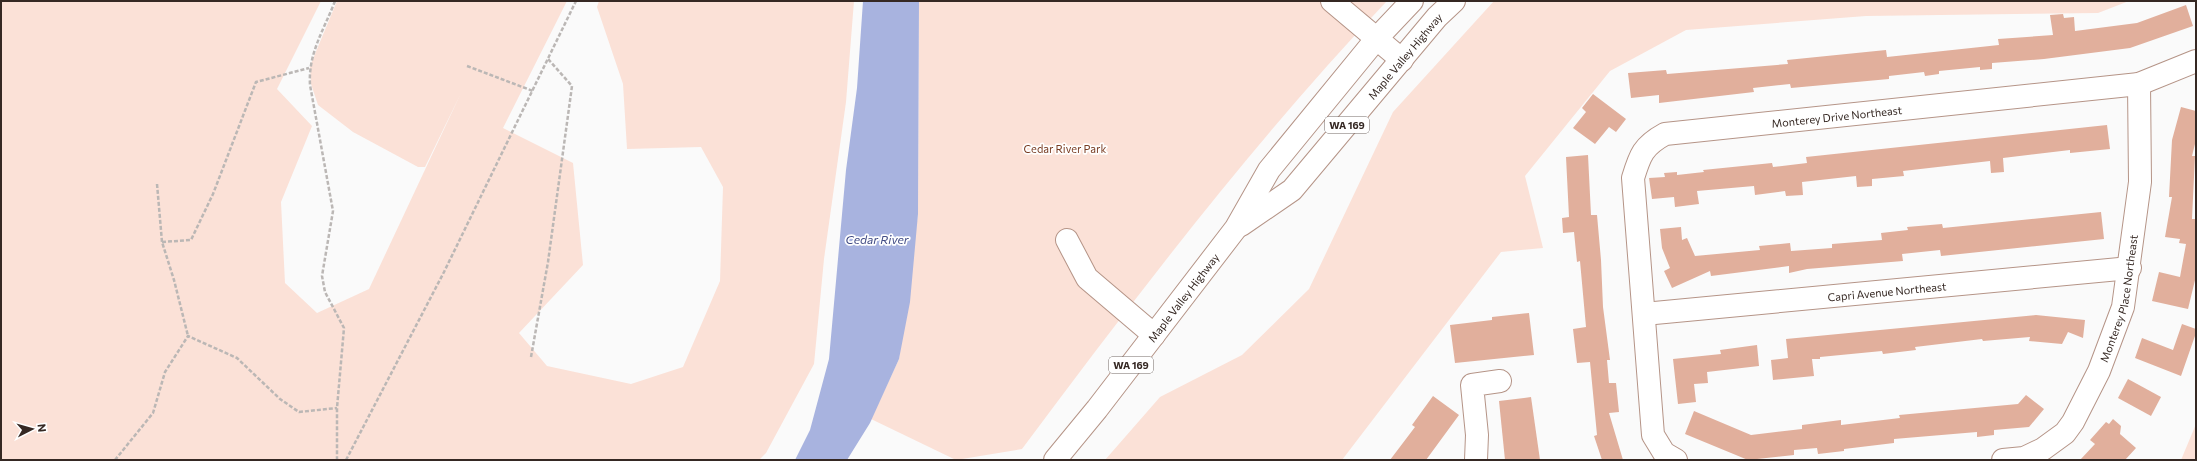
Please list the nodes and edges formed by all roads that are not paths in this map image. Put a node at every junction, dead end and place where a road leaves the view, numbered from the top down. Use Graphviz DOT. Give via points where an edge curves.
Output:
graph roads {
  1 [pos="1332,1"];
  2 [pos="1412,1"];
  3 [pos="1454,1"];
  4 [pos="1377,38"];
  5 [pos="1402,60"];
  6 [pos="2196,61"];
  7 [pos="2139,84"];
  8 [pos="1236,228"];
  9 [pos="1067,240"];
  10 [pos="2130,268"];
  11 [pos="1644,314"];
  12 [pos="1154,335"];
  13 [pos="1500,381"];
  14 [pos="1055,460"];
  15 [pos="1476,460"];
  16 [pos="1676,460"];
  17 [pos="2003,460"];
  1 -- 4 [label="street"];
  2 -- 4 [label="street, Maple Valley Highway / WA 169"];
  3 -- 5 [label="street, Maple Valley Highway / WA 169"];
  4 -- 5 [label="street"];
  4 -- 8 [label="street, Maple Valley Highway / WA 169" via="1268,170"];
  5 -- 8 [label="street, Maple Valley Highway / WA 169" via="1292,190"];
  6 -- 7 [label="street, Monterey Drive Northeast"];
  7 -- 10 [label="street, Monterey Place Northeast" via="2140,182"];
  7 -- 11 [label="street, Monterey Drive Northeast" via="1665,134 1651,142 1640,155 1633,178"];
  8 -- 12 [label="street, Maple Valley Highway / WA 169"];
  9 -- 12 [label="street" via="1087,278"];
  10 -- 11 [label="street, Capri Avenue Northeast"];
  10 -- 17 [label="street, Monterey Place Northeast" via="2123,307 2099,371 2073,422 2065,433 2043,449 2024,458"];
  11 -- 16 [label="street" via="1653,435 1664,453"];
  12 -- 14 [label="street, Maple Valley Highway / WA 169" via="1098,409"];
  13 -- 15 [label="street" via="1472,385 1477,435"];
}
